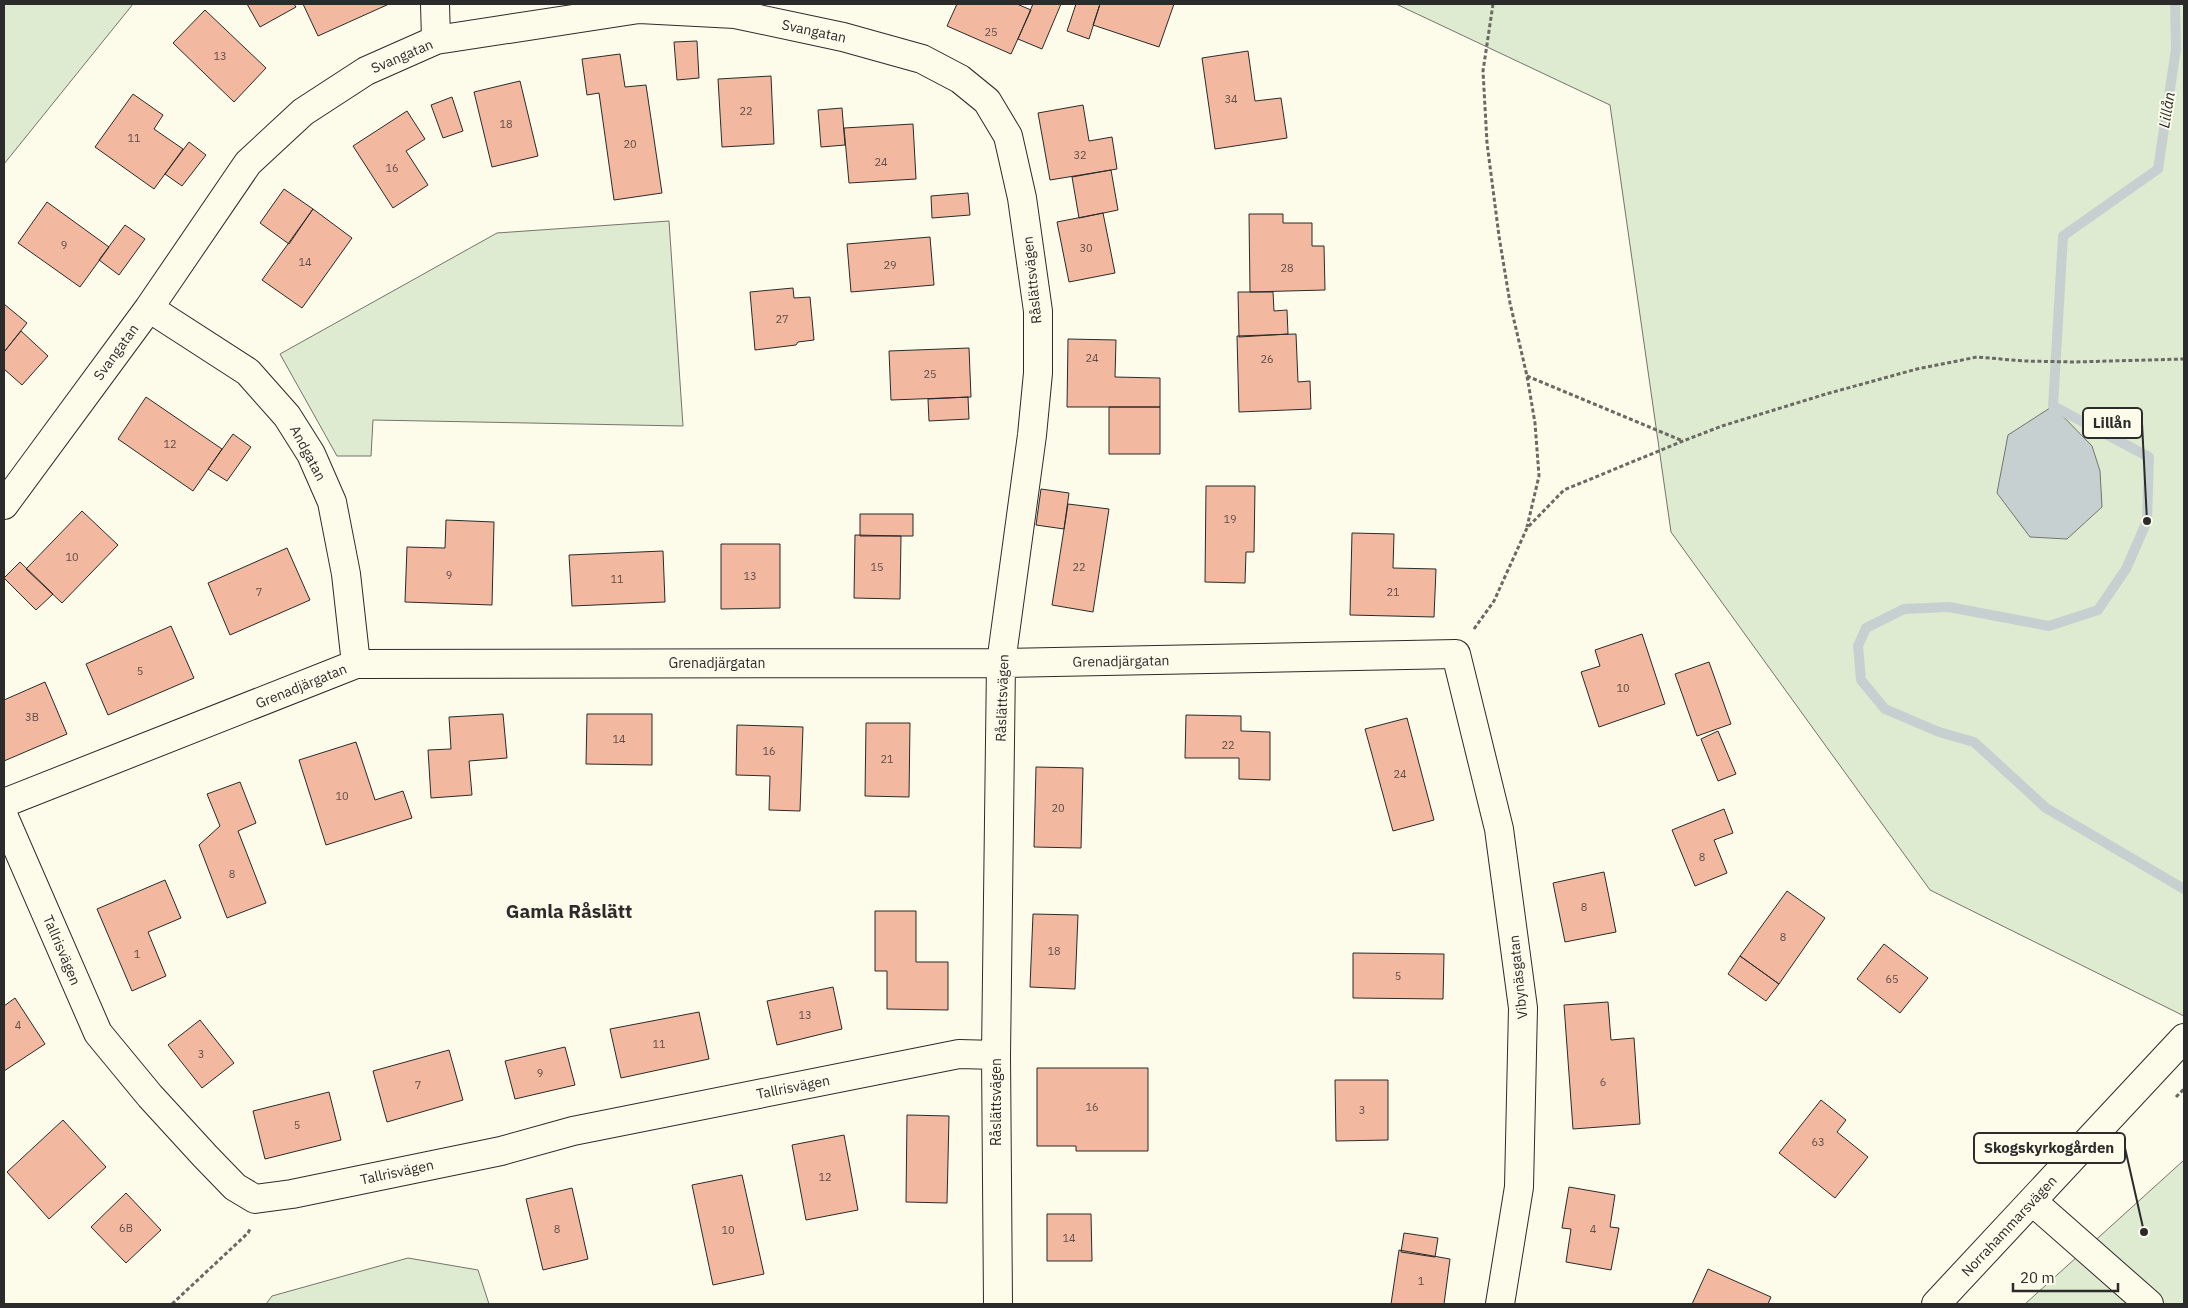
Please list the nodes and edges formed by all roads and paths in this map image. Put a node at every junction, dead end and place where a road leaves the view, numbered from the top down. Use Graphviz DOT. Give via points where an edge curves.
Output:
graph roads {
  1 [pos="434,4"];
  2 [pos="1493,4"];
  3 [pos="436,40"];
  4 [pos="988,101"];
  5 [pos="149,308"];
  6 [pos="2184,359"];
  7 [pos="1527,376"];
  8 [pos="1683,441"];
  9 [pos="4,505"];
  10 [pos="1527,528"];
  11 [pos="1456,654"];
  12 [pos="1001,663"];
  13 [pos="356,664"];
  14 [pos="4,803"];
  15 [pos="4,817"];
  16 [pos="2184,1038"];
  17 [pos="996,1055"];
  18 [pos="255,1199"];
  19 [pos="2032,1201"];
  20 [pos="2138,1302"];
  21 [pos="172,1304"];
  22 [pos="998,1304"];
  23 [pos="1500,1304"];
  24 [pos="1936,1304"];
  1 -- 3 [label="street"];
  2 -- 7 [label="path" via="1483,71 1487,143 1505,274"];
  3 -- 4 [label="street, Svangatan" via="639,8 735,14 922,58 960,79"];
  3 -- 5 [label="street, Svangatan" via="366,71 303,112 248,162"];
  4 -- 12 [label="street, Råslättsvägen" via="1008,136 1022,198 1038,311 1038,373 1032,435"];
  5 -- 9 [label="street, Svangatan"];
  5 -- 13 [label="street, Andgatan" via="248,372 287,416 311,454 332,502 346,574"];
  6 -- 8 [label="path" via="2074,362 1977,357 1917,369 1826,394"];
  7 -- 8 [label="path"];
  7 -- 10 [label="path" via="1539,476"];
  8 -- 10 [label="path" via="1564,490"];
  10 -- 11 [label="path" via="1494,601"];
  11 -- 12 [label="street, Grenadjärgatan"];
  11 -- 23 [label="street, Vibynäsgatan" via="1499,829 1523,1008 1519,1187"];
  12 -- 13 [label="street, Grenadjärgatan"];
  12 -- 17 [label="street, Råslättsvägen"];
  13 -- 14 [label="street, Grenadjärgatan"];
  15 -- 18 [label="street, Tallrisvägen" via="98,1033 205,1156 235,1187"];
  16 -- 19 [label="street, Norrahammarsvägen"];
  17 -- 18 [label="street, Tallrisvägen" via="959,1054 572,1131 501,1151"];
  17 -- 22 [label="street, Råslättsvägen"];
  18 -- 21 [label="path" via="254,1216 248,1232"];
  19 -- 20 [label="street"];
  19 -- 24 [label="street, Norrahammarsvägen"];
}
